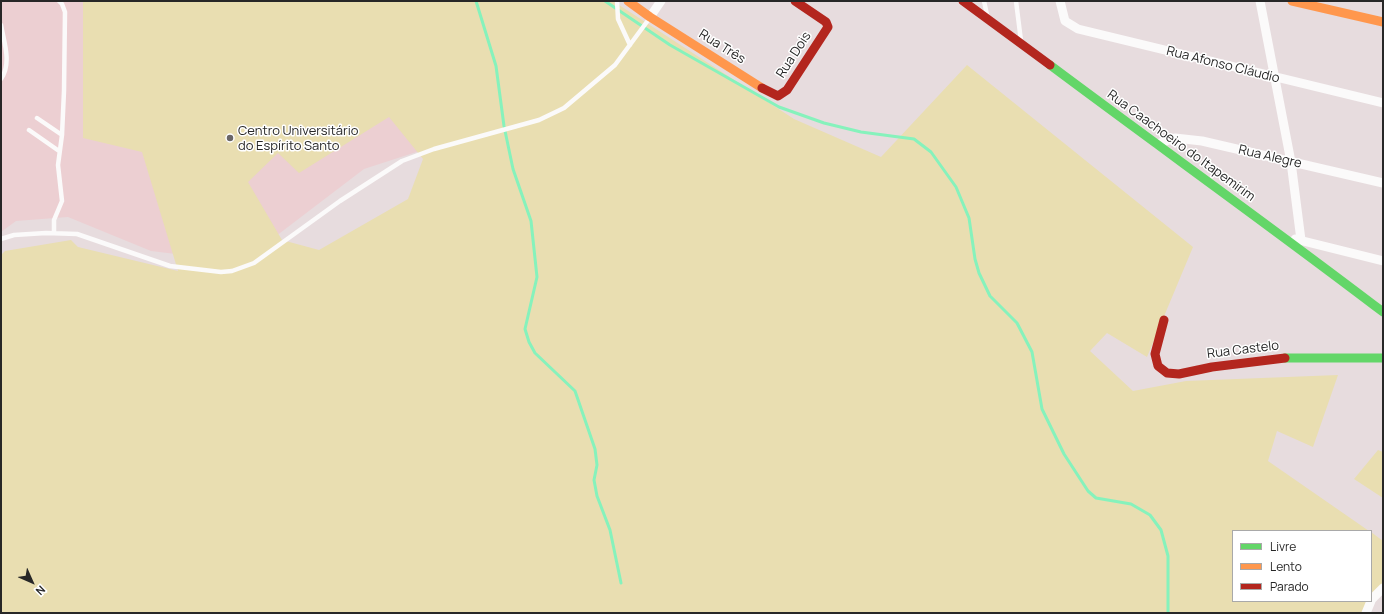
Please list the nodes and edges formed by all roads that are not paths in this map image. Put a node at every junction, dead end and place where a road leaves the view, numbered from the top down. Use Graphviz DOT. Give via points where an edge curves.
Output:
graph roads {
  1 [pos="59,1"];
  2 [pos="617,1"];
  3 [pos="628,1"];
  4 [pos="661,1"];
  5 [pos="795,1"];
  6 [pos="963,1"];
  7 [pos="984,1"];
  8 [pos="1016,1"];
  9 [pos="1060,1"];
  10 [pos="1260,1"];
  11 [pos="1292,1"];
  12 [pos="650,17"];
  13 [pos="988,19"];
  14 [pos="1383,22"];
  15 [pos="1,25"];
  16 [pos="1021,44"];
  17 [pos="630,46"];
  18 [pos="1275,78"];
  19 [pos="1,79"];
  20 [pos="782,95"];
  21 [pos="1383,103"];
  22 [pos="37,118"];
  23 [pos="29,130"];
  24 [pos="62,134"];
  25 [pos="1157,144"];
  26 [pos="59,151"];
  27 [pos="1291,162"];
  28 [pos="1383,183"];
  29 [pos="54,233"];
  30 [pos="1284,236"];
  31 [pos="1,239"];
  32 [pos="1301,240"];
  33 [pos="1383,261"];
  34 [pos="1383,312"];
  35 [pos="1164,320"];
  36 [pos="1383,358"];
  37 [pos="1383,588"];
  38 [pos="1372,600"];
  39 [pos="1371,602"];
  40 [pos="1366,613"];
  1 -- 24 [label="lane" via="65,12"];
  2 -- 17 [label="lane" via="618,19"];
  3 -- 12 [label="street, Rua Três"];
  4 -- 12 [label="street"];
  5 -- 20 [label="street, Rua Dois" via="826,22 828,27"];
  6 -- 13 [label="street, Rua Caachoeiro do Itapemirim"];
  7 -- 13 [label="lane"];
  8 -- 16 [label="lane"];
  9 -- 18 [label="street, Rua Afonso Cláudio" via="1065,21 1074,28"];
  10 -- 18 [label="street"];
  11 -- 14 [label="street"];
  12 -- 17 [label="lane"];
  12 -- 20 [label="street, Rua Três" via="775,96"];
  13 -- 16 [label="street, Rua Caachoeiro do Itapemirim"];
  15 -- 19 [label="lane" via="7,58"];
  16 -- 25 [label="street, Rua Caachoeiro do Itapemirim"];
  17 -- 29 [label="lane" via="615,65 552,115 402,160 340,201 254,264 221,272 170,266 92,238 77,234"];
  18 -- 21 [label="street, Rua Afonso Cláudio"];
  18 -- 27 [label="street"];
  22 -- 24 [label="lane"];
  23 -- 26 [label="lane"];
  24 -- 26 [label="lane"];
  25 -- 27 [label="street, Rua Alegre" via="1175,138 1186,139"];
  25 -- 30 [label="street, Rua Caachoeiro do Itapemirim"];
  26 -- 29 [label="lane" via="58,171 62,201 54,220"];
  27 -- 28 [label="street, Rua Alegre"];
  27 -- 32 [label="street"];
  29 -- 31 [label="lane" via="14,235"];
  30 -- 32 [label="street"];
  30 -- 34 [label="street, Rua Caachoeiro do Itapemirim"];
  32 -- 33 [label="street"];
  35 -- 36 [label="street, Rua Castelo" via="1154,360 1160,370 1170,374 1281,358"];
  37 -- 38 [label="street"];
  39 -- 40 [label="street"];
}
